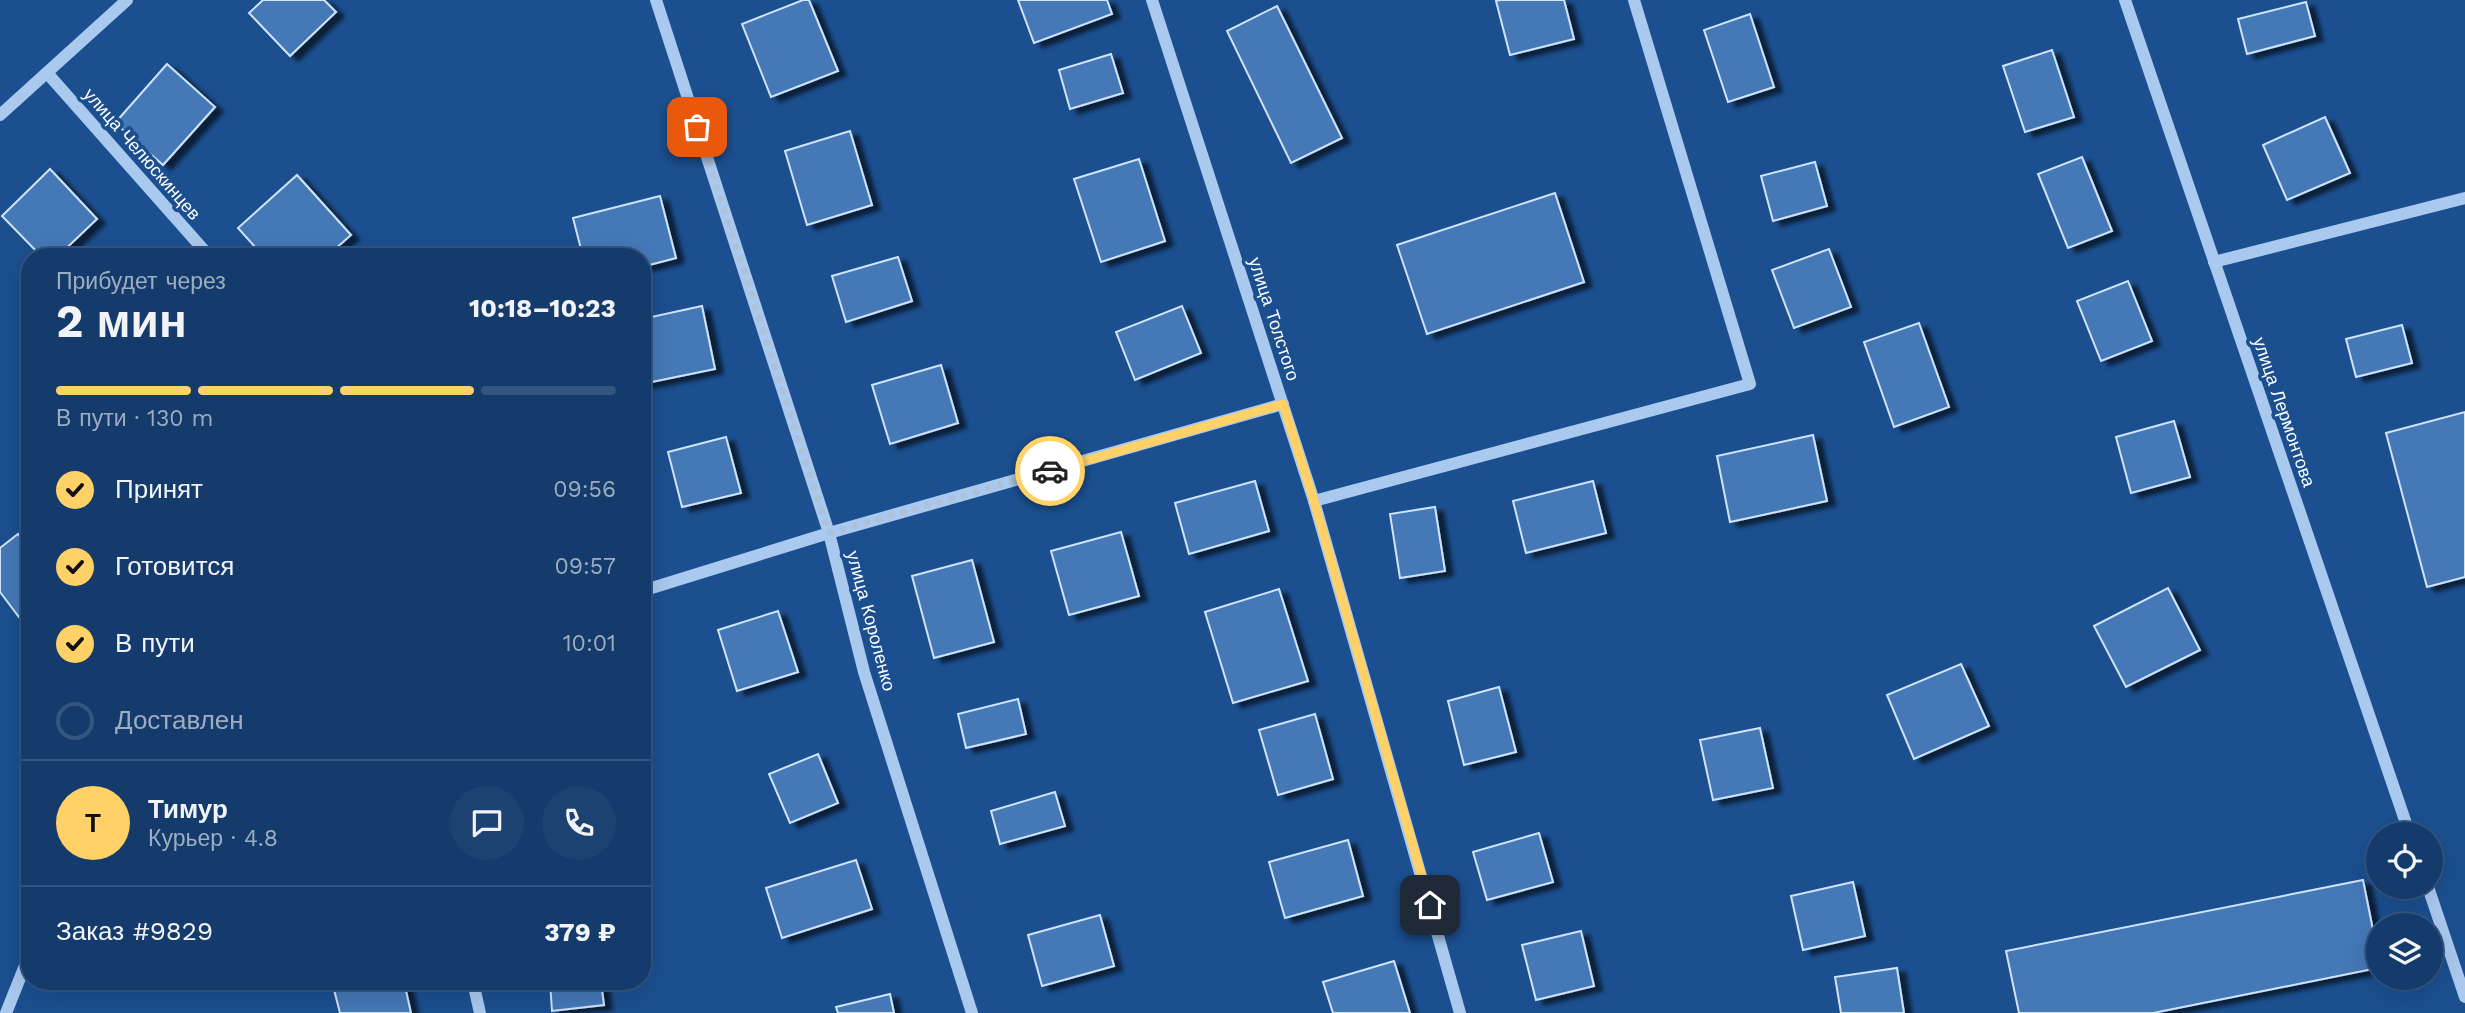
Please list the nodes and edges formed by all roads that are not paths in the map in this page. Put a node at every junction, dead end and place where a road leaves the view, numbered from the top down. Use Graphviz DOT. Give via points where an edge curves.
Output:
graph roads {
  1 [pos="127,0"];
  2 [pos="656,0"];
  3 [pos="1152,0"];
  4 [pos="1633,0"];
  5 [pos="2125,0"];
  6 [pos="48,74"];
  7 [pos="0,115"];
  8 [pos="2465,198"];
  9 [pos="202,248"];
  10 [pos="2214,262"];
  11 [pos="1283,404"];
  12 [pos="1314,501"];
  13 [pos="829,533"];
  14 [pos="651,589"];
  15 [pos="2406,822"];
  16 [pos="2432,899"];
  17 [pos="21,976"];
  18 [pos="475,990"];
  19 [pos="2465,996"];
  20 [pos="6,1013"];
  21 [pos="480,1013"];
  22 [pos="972,1013"];
  23 [pos="1460,1013"];
  1 -- 6 [label="street"];
  2 -- 13 [label="street, улица Короленко"];
  3 -- 11 [label="street, улица Толстого"];
  4 -- 12 [label="street" via="1750,384"];
  5 -- 10 [label="street, улица Лермонтова"];
  6 -- 7 [label="street"];
  6 -- 9 [label="street, улица Челюскинцев"];
  8 -- 10 [label="street"];
  10 -- 15 [label="street, улица Лермонтова"];
  11 -- 12 [label="street, улица Толстого"];
  11 -- 13 [label="street"];
  12 -- 23 [label="street, улица Толстого"];
  13 -- 14 [label="street"];
  13 -- 22 [label="street, улица Короленко" via="864,672"];
  16 -- 19 [label="street"];
  17 -- 20 [label="street"];
  18 -- 21 [label="street"];
}
